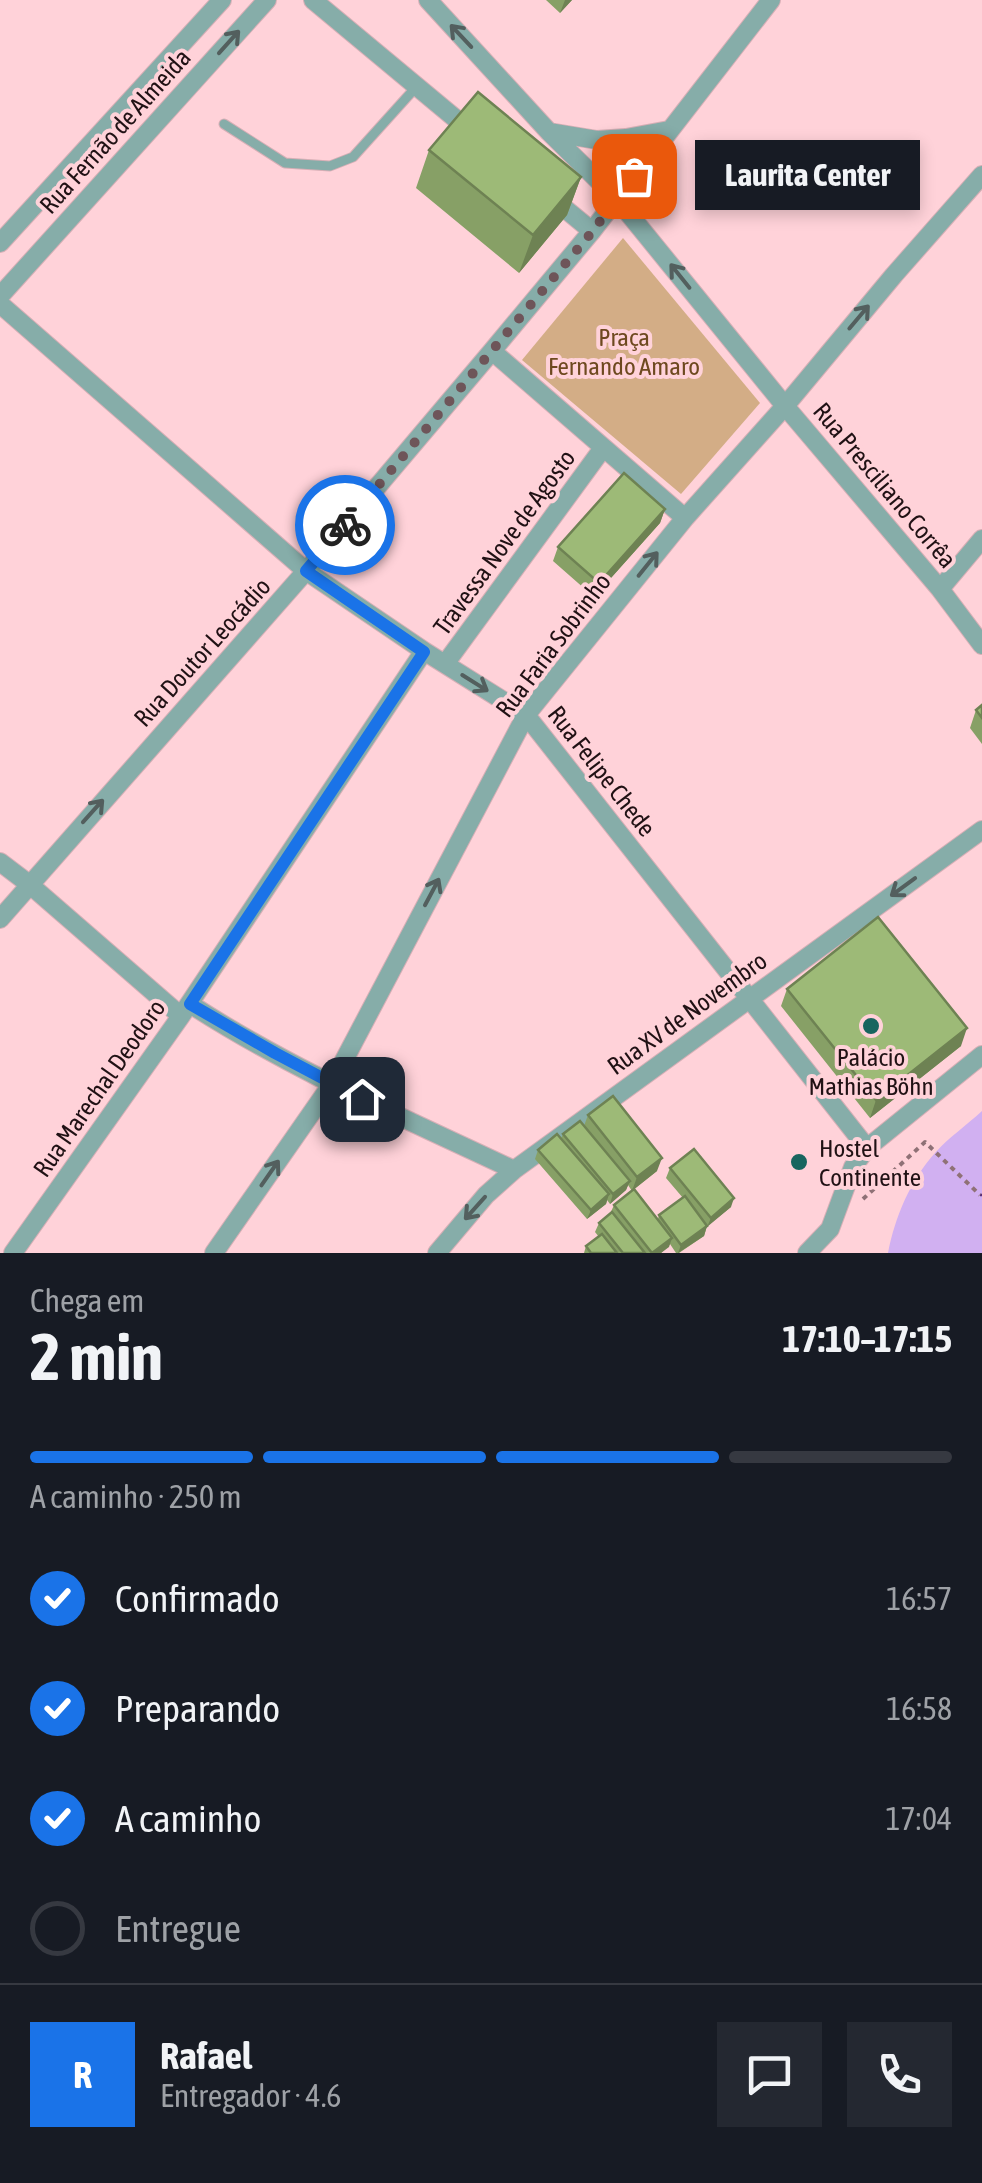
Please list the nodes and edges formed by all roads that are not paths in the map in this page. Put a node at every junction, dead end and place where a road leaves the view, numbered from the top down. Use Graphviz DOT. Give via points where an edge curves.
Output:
graph roads {
  1 [pos="222,0"];
  2 [pos="267,0"];
  3 [pos="313,0"];
  4 [pos="428,0"];
  5 [pos="771,0"];
  6 [pos="330,8"];
  7 [pos="417,86"];
  8 [pos="224,124"];
  9 [pos="670,130"];
  10 [pos="549,132"];
  11 [pos="490,146"];
  12 [pos="982,175"];
  13 [pos="534,183"];
  14 [pos="616,198"];
  15 [pos="592,232"];
  16 [pos="0,242"];
  17 [pos="0,296"];
  18 [pos="0,304"];
  19 [pos="492,351"];
  20 [pos="785,406"];
  21 [pos="603,448"];
  22 [pos="685,518"];
  23 [pos="982,539"];
  24 [pos="306,571"];
  25 [pos="940,589"];
  26 [pos="982,645"];
  27 [pos="424,652"];
  28 [pos="445,664"];
  29 [pos="526,714"];
  30 [pos="982,830"];
  31 [pos="0,862"];
  32 [pos="29,884"];
  33 [pos="0,918"];
  34 [pos="750,1000"];
  35 [pos="186,1010"];
  36 [pos="975,1061"];
  37 [pos="332,1084"];
  38 [pos="867,1148"];
  39 [pos="514,1170"];
  40 [pos="13,1253"];
  41 [pos="214,1253"];
  42 [pos="437,1253"];
  43 [pos="807,1253"];
  1 -- 16 [label="street, Rua Fernão de Almeida"];
  17 -- 2 [label="street, Rua Fernão de Almeida, one-way"];
  3 -- 6 [label="street"];
  10 -- 4 [label="street, Rua Presciliano Corrêa, one-way"];
  5 -- 9 [label="street, Rua Doutor Leocádio"];
  6 -- 7 [label="street"];
  7 -- 8 [label="lane" via="353,157 330,166 285,164"];
  7 -- 11 [label="street"];
  9 -- 10 [label="street" via="598,140"];
  9 -- 14 [label="street, Rua Doutor Leocádio"];
  10 -- 14 [label="street, Rua Presciliano Corrêa"];
  20 -- 12 [label="street, Rua Faria Sobrinho, one-way"];
  13 -- 15 [label="street"];
  14 -- 15 [label="street, Rua Doutor Leocádio"];
  20 -- 14 [label="street, Rua Presciliano Corrêa, one-way"];
  15 -- 19 [label="street, Rua Doutor Leocádio"];
  18 -- 24 [label="street, Rua Felipe Chede"];
  19 -- 21 [label="street"];
  19 -- 24 [label="street, Rua Doutor Leocádio"];
  20 -- 22 [label="street, Rua Faria Sobrinho"];
  20 -- 25 [label="street, Rua Presciliano Corrêa"];
  21 -- 22 [label="street"];
  21 -- 28 [label="street, Travessa Nove de Agosto"];
  29 -- 22 [label="street, Rua Faria Sobrinho, one-way"];
  23 -- 25 [label="street"];
  24 -- 27 [label="street, Rua Felipe Chede"];
  32 -- 24 [label="street, Rua Doutor Leocádio, one-way"];
  25 -- 26 [label="street, Rua Presciliano Corrêa"];
  27 -- 28 [label="street, Rua Felipe Chede"];
  27 -- 35 [label="street, Rua Marechal Deodoro"];
  28 -- 29 [label="street, Rua Felipe Chede, one-way"];
  29 -- 34 [label="street, Rua Felipe Chede"];
  37 -- 29 [label="street, Rua Faria Sobrinho, one-way"];
  30 -- 34 [label="street, Rua XV de Novembro, one-way"];
  31 -- 32 [label="street"];
  32 -- 33 [label="street, Rua Doutor Leocádio"];
  32 -- 35 [label="street"];
  34 -- 38 [label="street, Rua Felipe Chede"];
  34 -- 39 [label="street, Rua XV de Novembro"];
  35 -- 37 [label="street"];
  35 -- 40 [label="street, Rua Marechal Deodoro"];
  36 -- 38 [label="street"];
  37 -- 39 [label="street"];
  41 -- 37 [label="street, Rua Faria Sobrinho, one-way"];
  38 -- 43 [label="street" via="830,1229"];
  39 -- 42 [label="street, Rua XV de Novembro, one-way"];
}
